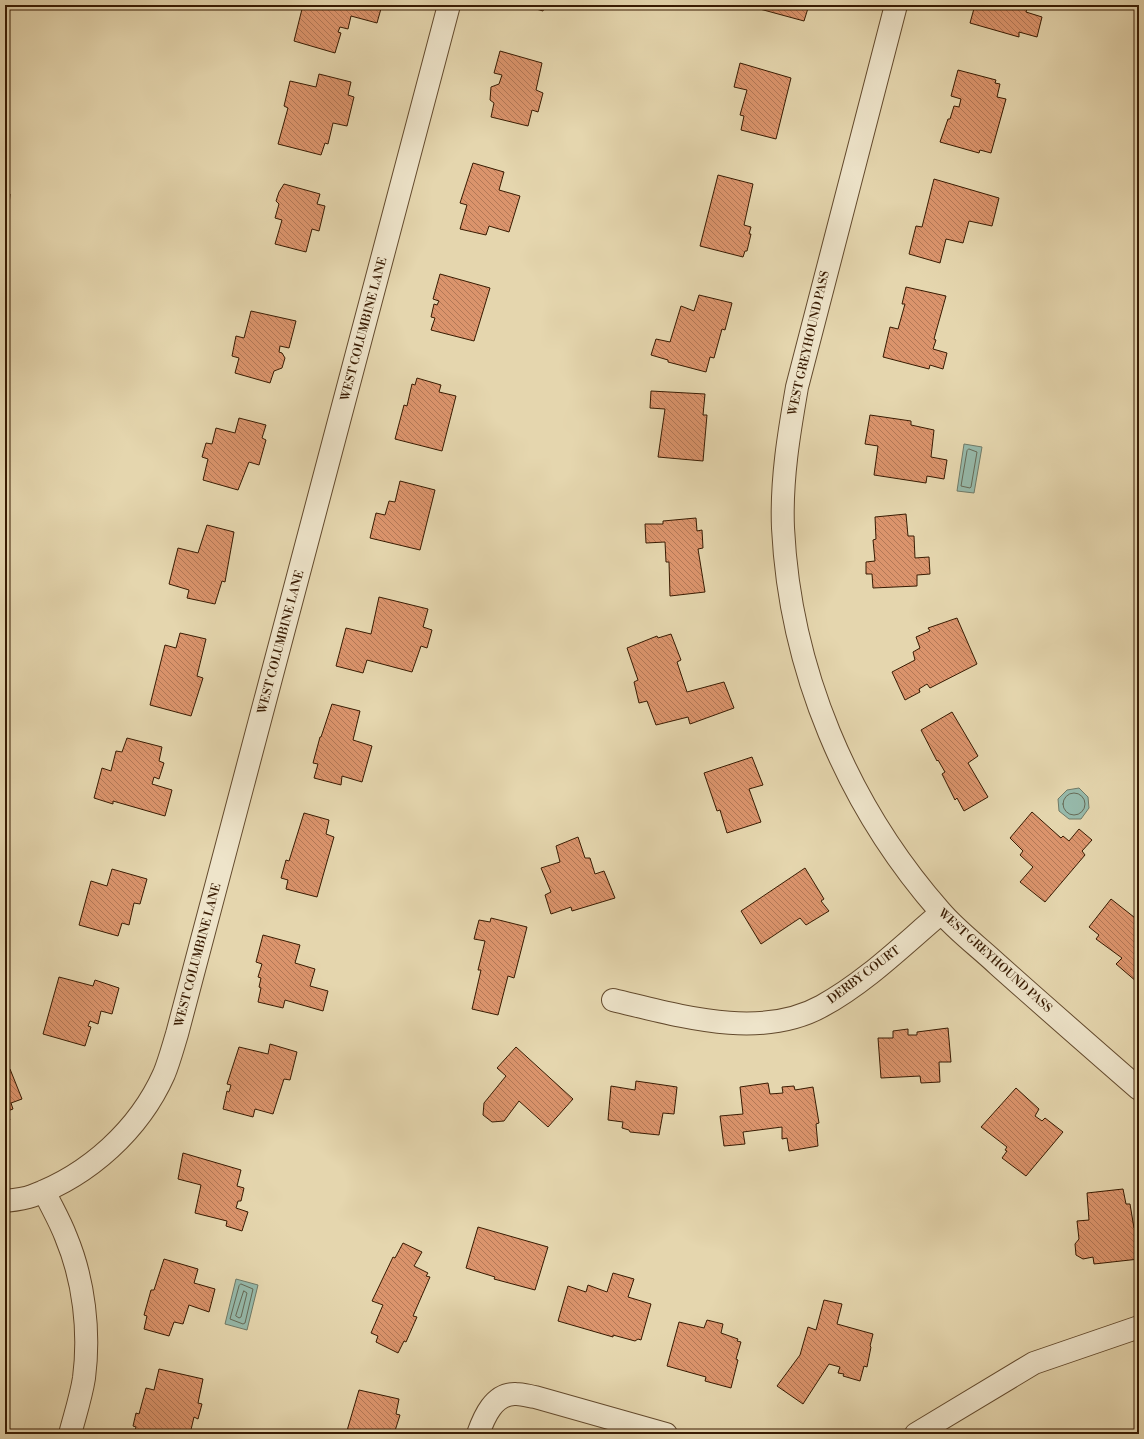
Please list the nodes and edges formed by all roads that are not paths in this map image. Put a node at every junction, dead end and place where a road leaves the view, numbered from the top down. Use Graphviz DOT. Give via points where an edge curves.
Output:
graph roads {
  1 [pos="449,5"];
  2 [pos="896,5"];
  3 [pos="941,913"];
  4 [pos="612,1000"];
  5 [pos="1139,1089"];
  6 [pos="44,1191"];
  7 [pos="5,1201"];
  8 [pos="1139,1326"];
  9 [pos="70,1434"];
  10 [pos="478,1434"];
  11 [pos="666,1434"];
  12 [pos="916,1434"];
  1 -- 6 [label="street, WEST COLUMBINE LANE" via="177,1034 164,1074 131,1127 109,1149 74,1176"];
  2 -- 3 [label="street, WEST GREYHOUND PASS" via="796,387 784,482 783,528 798,636 813,693 835,749 885,838"];
  3 -- 4 [label="street, DERBY COURT" via="860,981 822,1006 793,1017 759,1023 727,1023 695,1019"];
  3 -- 5 [label="street, WEST GREYHOUND PASS"];
  6 -- 7 [label="street, WEST COLUMBINE LANE" via="31,1197"];
  6 -- 9 [label="street" via="76,1265 83,1304 86,1357"];
  8 -- 12 [label="street" via="1034,1363"];
  10 -- 11 [label="street" via="485,1414 499,1398 515,1394 535,1397"];
}
